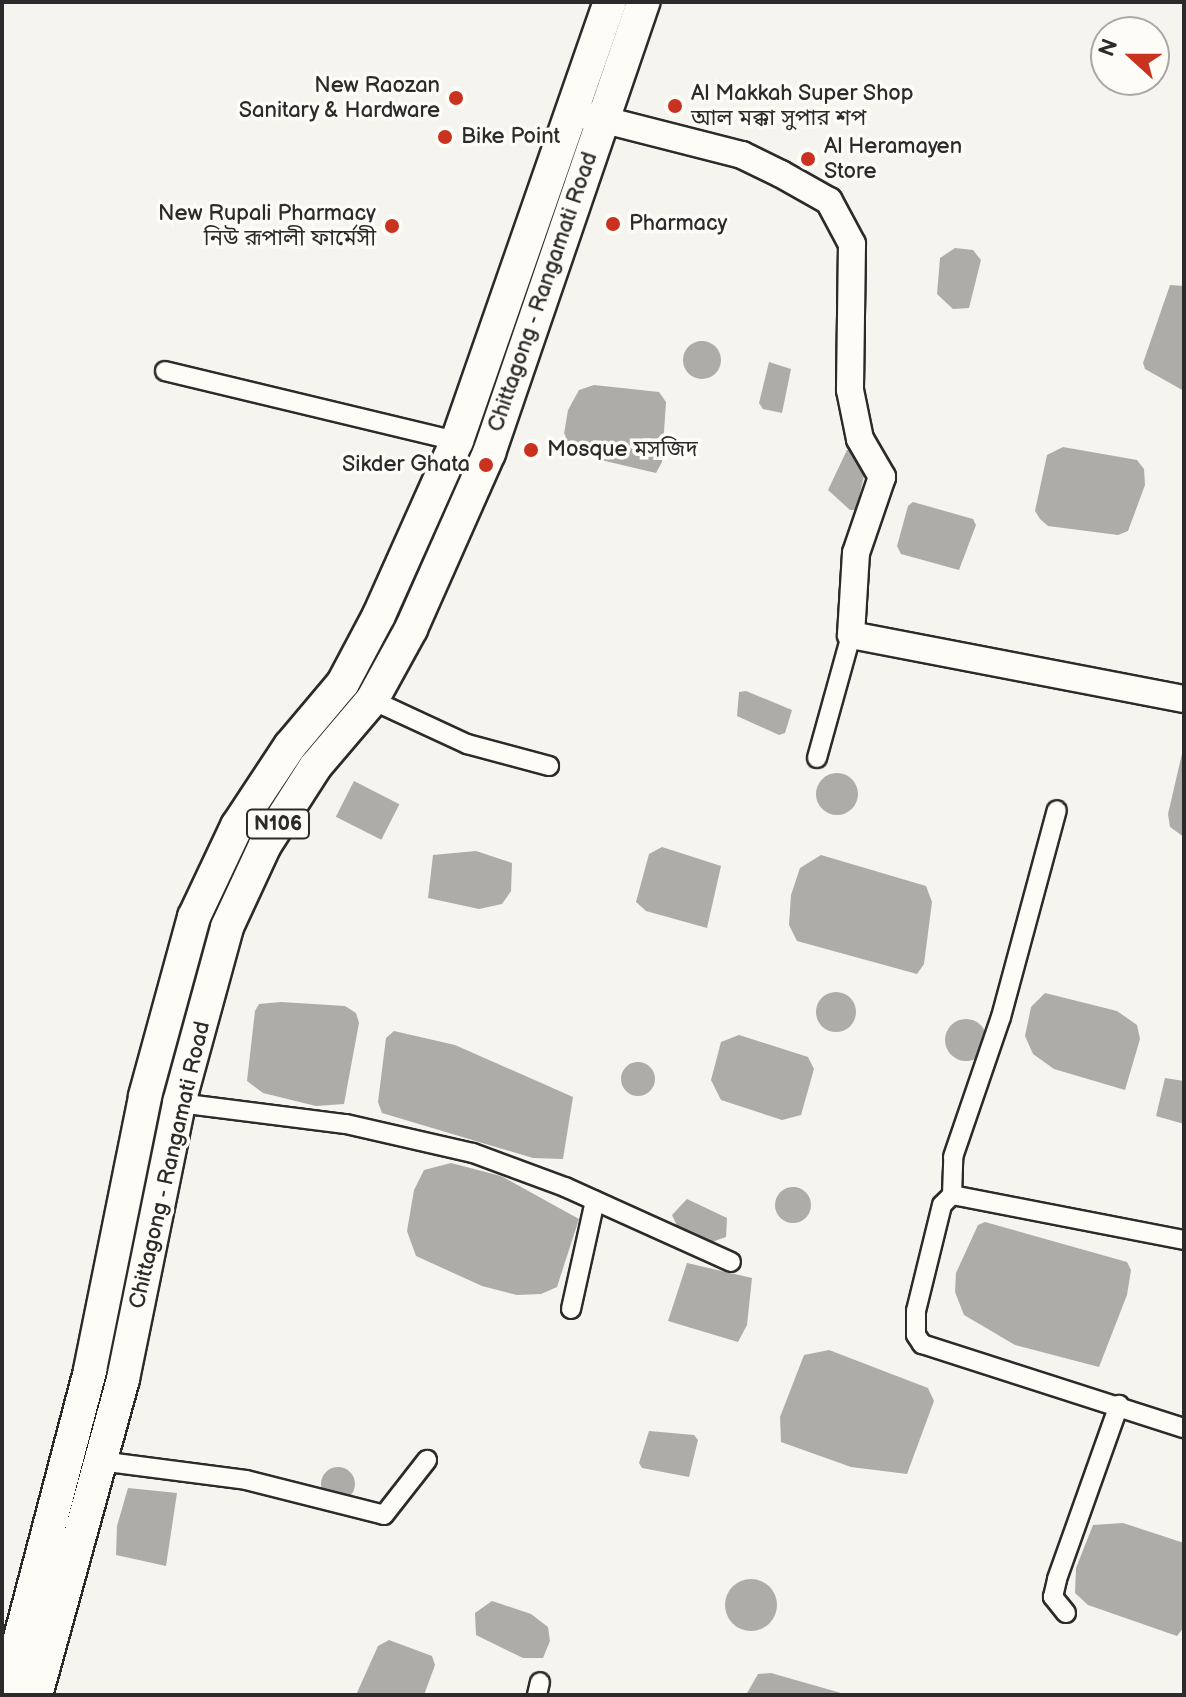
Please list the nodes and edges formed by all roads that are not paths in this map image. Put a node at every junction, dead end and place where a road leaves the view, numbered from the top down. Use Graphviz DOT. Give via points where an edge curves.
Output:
graph roads {
  1 [pos="610,2"];
  2 [pos="643,2"];
  3 [pos="585,115"];
  4 [pos="165,371"];
  5 [pos="457,441"];
  6 [pos="851,635"];
  7 [pos="1184,699"];
  8 [pos="372,700"];
  9 [pos="817,758"];
  10 [pos="549,766"];
  11 [pos="1057,810"];
  12 [pos="179,1103"];
  13 [pos="952,1195"];
  14 [pos="595,1201"];
  15 [pos="1184,1240"];
  16 [pos="731,1262"];
  17 [pos="571,1309"];
  18 [pos="1119,1405"];
  19 [pos="1184,1428"];
  20 [pos="427,1460"];
  21 [pos="100,1461"];
  22 [pos="1066,1613"];
  23 [pos="5,1695"];
  24 [pos="36,1695"];
  1 -- 3 [label="highway, Chittagong - Rangamati Road / N106"];
  2 -- 3 [label="highway, Chittagong - Rangamati Road / N106"];
  3 -- 5 [label="highway, Chittagong - Rangamati Road / N106"];
  3 -- 6 [label="main road" via="742,155 829,201 852,244 850,390 860,439 882,477 856,553"];
  3 -- 8 [label="highway, Chittagong - Rangamati Road / N106" via="489,453 411,629"];
  4 -- 5 [label="street"];
  5 -- 23 [label="highway, Chittagong - Rangamati Road / N106" via="343,683 290,746 237,826 194,917 145,1096 90,1370"];
  6 -- 7 [label="main road"];
  6 -- 9 [label="street"];
  8 -- 10 [label="street" via="467,744"];
  8 -- 12 [label="highway, Chittagong - Rangamati Road / N106" via="315,767 244,884 220,950"];
  11 -- 13 [label="street" via="1001,1017 953,1157"];
  12 -- 14 [label="street" via="346,1124 473,1153"];
  12 -- 21 [label="highway, Chittagong - Rangamati Road / N106" via="123,1379"];
  13 -- 15 [label="street"];
  13 -- 18 [label="street" via="942,1205 920,1279 916,1335 922,1344"];
  14 -- 16 [label="street"];
  14 -- 17 [label="street"];
  18 -- 19 [label="street"];
  18 -- 22 [label="street" via="1057,1579 1053,1597"];
  20 -- 21 [label="street" via="384,1515 246,1480"];
  21 -- 24 [label="highway, Chittagong - Rangamati Road / N106"];
}
